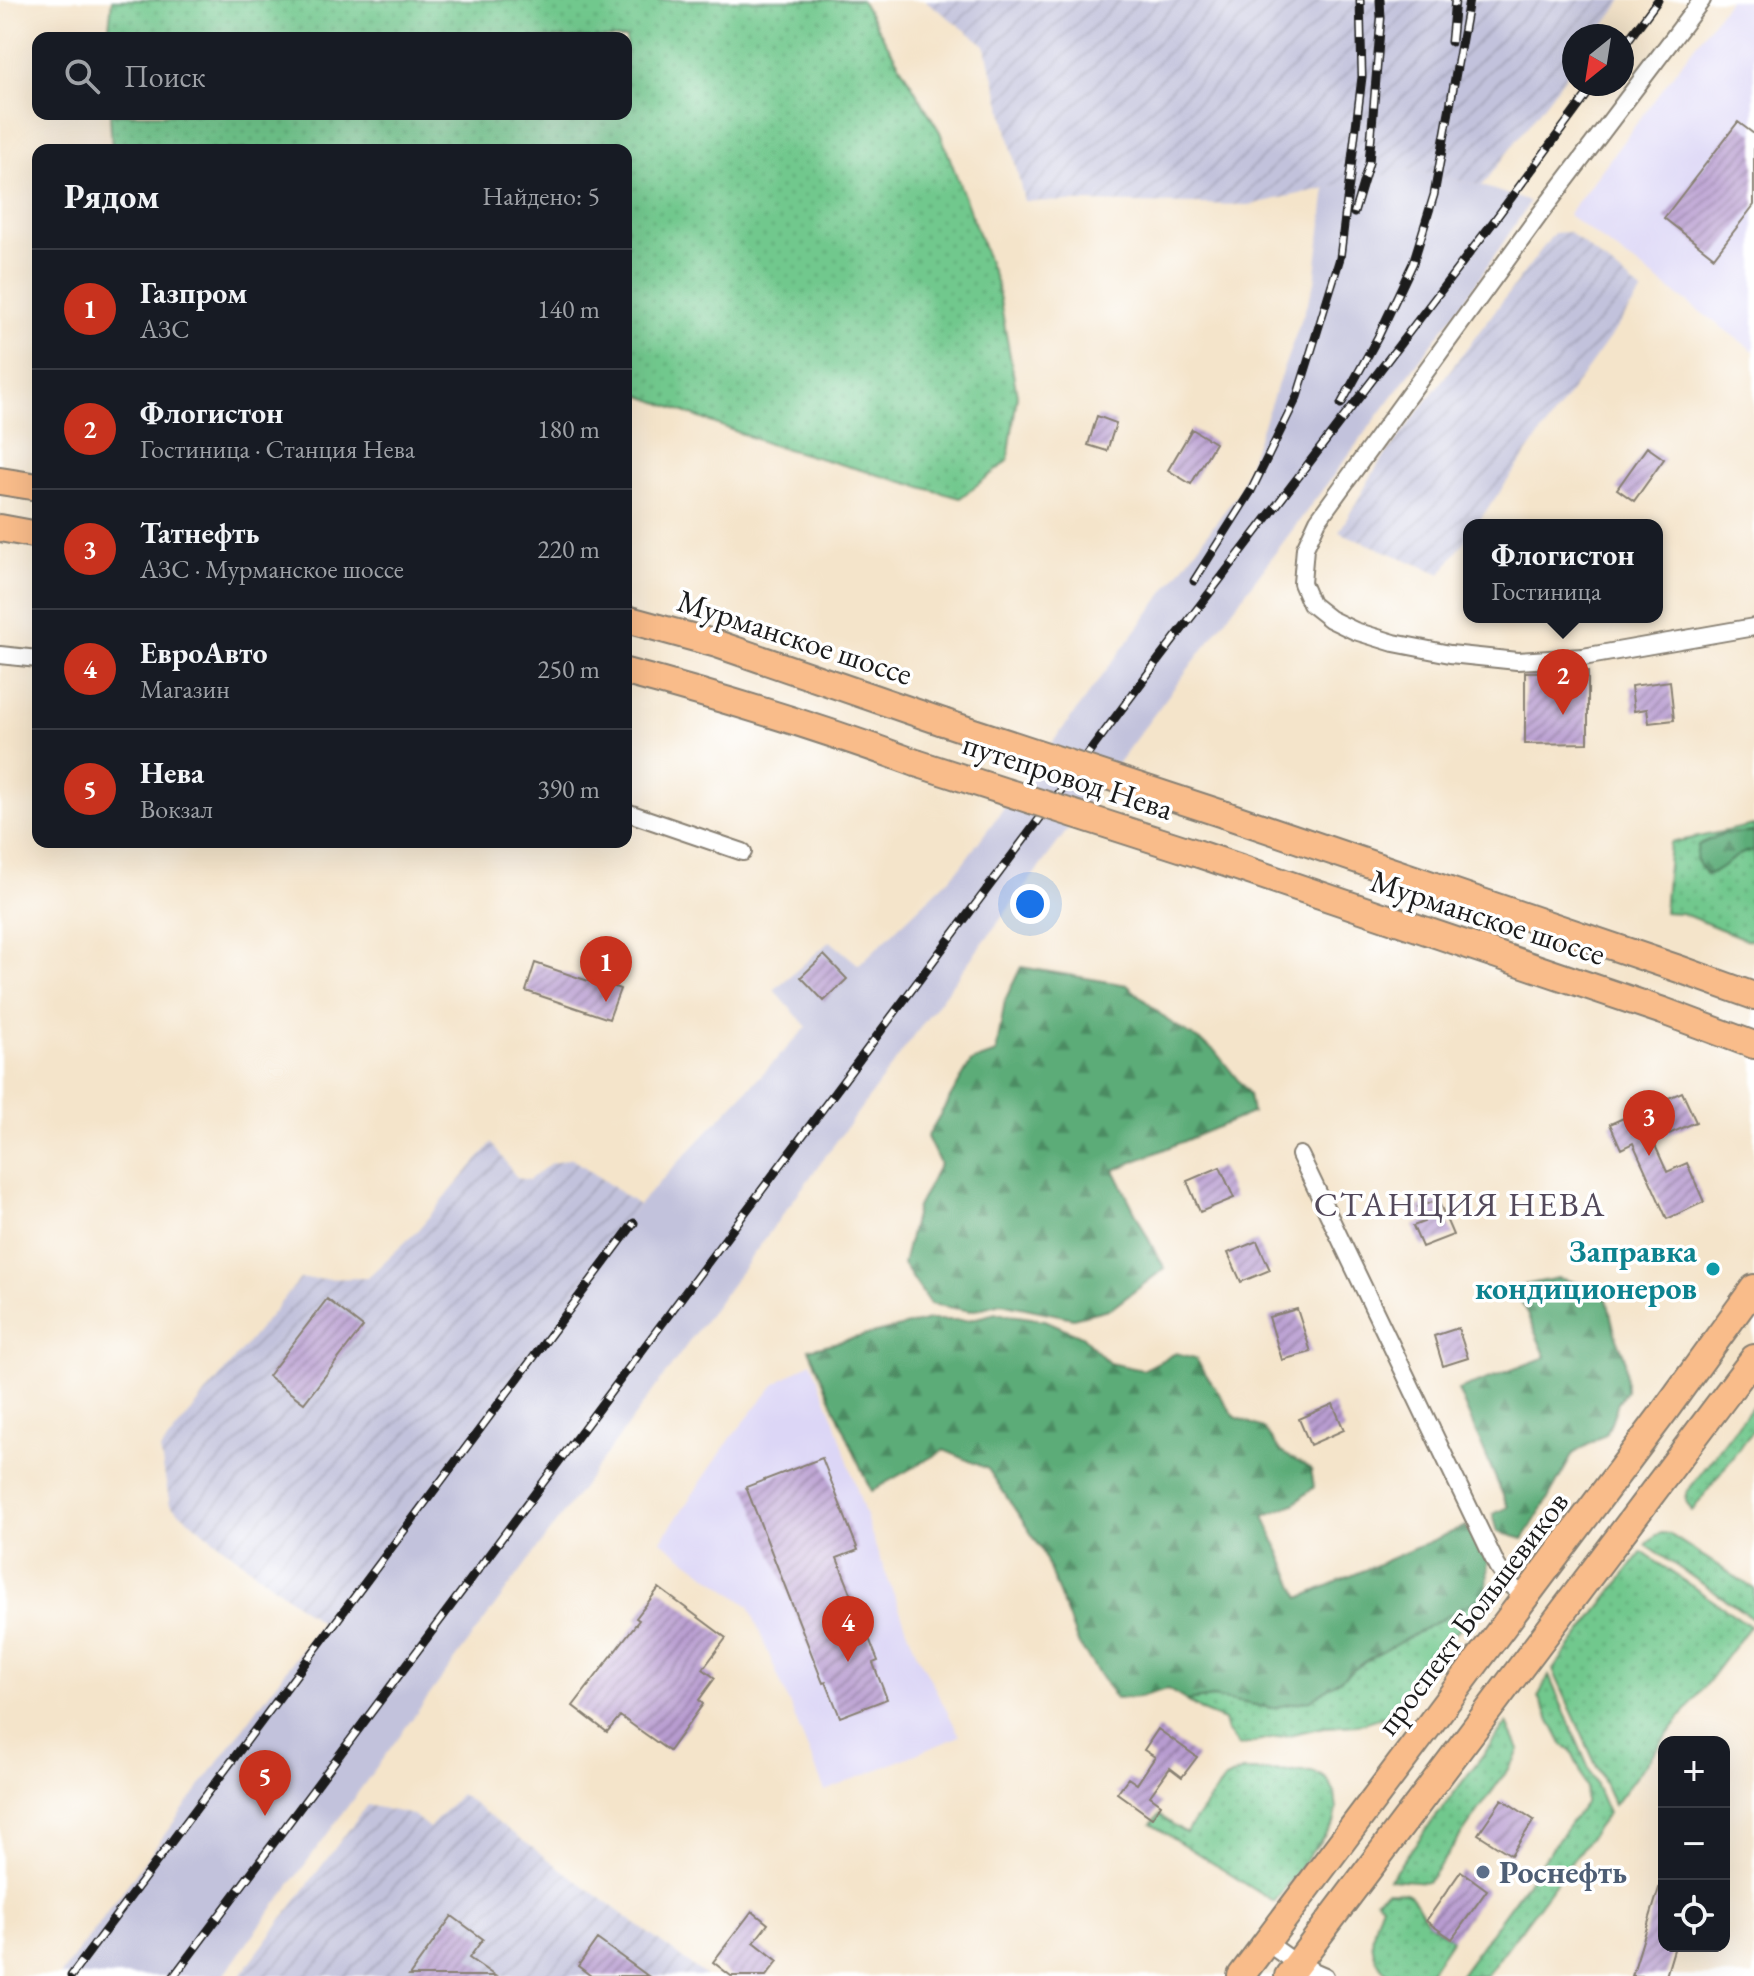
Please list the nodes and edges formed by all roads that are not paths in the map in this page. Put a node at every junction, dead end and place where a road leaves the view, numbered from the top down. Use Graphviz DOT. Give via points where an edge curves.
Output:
graph roads {
  1 [pos="1702,0"];
  2 [pos="0,481"];
  3 [pos="32,486"];
  4 [pos="0,528"];
  5 [pos="32,534"];
  6 [pos="632,621"];
  7 [pos="1754,627"];
  8 [pos="0,655"];
  9 [pos="32,658"];
  10 [pos="632,674"];
  11 [pos="943,722"];
  12 [pos="632,814"];
  13 [pos="1226,815"];
  14 [pos="743,852"];
  15 [pos="1199,854"];
  16 [pos="1754,996"];
  17 [pos="1754,1045"];
  18 [pos="1300,1155"];
  19 [pos="1754,1288"];
  20 [pos="1754,1358"];
  21 [pos="1526,1598"];
  22 [pos="1266,1942"];
  23 [pos="1293,1970"];
  24 [pos="1241,1976"];
  25 [pos="1325,1976"];
  1 -- 7 [label="street" via="1318,520 1305,548 1302,583 1311,604 1355,631 1450,654 1517,661 1583,657"];
  2 -- 3 [label="main road"];
  4 -- 5 [label="main road"];
  6 -- 11 [label="main road, Мурманское шоссе" via="717,644"];
  8 -- 9 [label="street"];
  10 -- 15 [label="main road, путепровод Нева, bridge"];
  11 -- 13 [label="main road, путепровод Нева, bridge"];
  12 -- 14 [label="street"];
  13 -- 16 [label="main road, Мурманское шоссе"];
  15 -- 17 [label="main road, Мурманское шоссе"];
  18 -- 21 [label="street" via="1497,1566"];
  19 -- 21 [label="main road, проспект Большевиков"];
  20 -- 23 [label="main road"];
  21 -- 22 [label="main road, проспект Большевиков"];
  22 -- 23 [label="street"];
  22 -- 24 [label="main road, проспект Большевиков"];
  23 -- 25 [label="street"];
}
